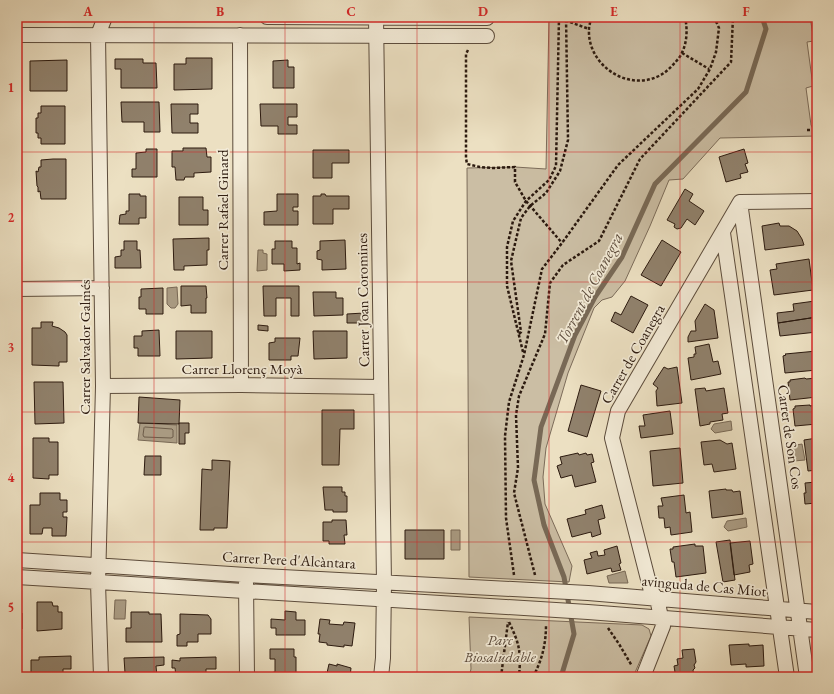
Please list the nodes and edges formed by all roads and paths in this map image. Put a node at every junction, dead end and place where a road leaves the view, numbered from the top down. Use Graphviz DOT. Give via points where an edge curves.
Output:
graph roads {
  1 [pos="105,17"];
  2 [pos="267,17"];
  3 [pos="376,17"];
  4 [pos="566,17"];
  5 [pos="591,17"];
  6 [pos="685,17"];
  7 [pos="714,17"];
  8 [pos="733,17"];
  9 [pos="487,18"];
  10 [pos="559,18"];
  11 [pos="546,20"];
  12 [pos="566,21"];
  13 [pos="589,29"];
  14 [pos="17,35"];
  15 [pos="98,35"];
  16 [pos="240,36"];
  17 [pos="376,36"];
  18 [pos="487,36"];
  19 [pos="468,45"];
  20 [pos="682,53"];
  21 [pos="710,69"];
  22 [pos="807,130"];
  23 [pos="817,130"];
  24 [pos="526,201"];
  25 [pos="817,201"];
  26 [pos="740,202"];
  27 [pos="530,206"];
  28 [pos="723,233"];
  29 [pos="562,243"];
  30 [pos="17,288"];
  31 [pos="102,288"];
  32 [pos="519,334"];
  33 [pos="524,355"];
  34 [pos="241,385"];
  35 [pos="103,386"];
  36 [pos="381,387"];
  37 [pos="17,560"];
  38 [pos="99,566"];
  39 [pos="246,575"];
  40 [pos="17,577"];
  41 [pos="514,577"];
  42 [pos="384,582"];
  43 [pos="98,583"];
  44 [pos="246,591"];
  45 [pos="540,591"];
  46 [pos="560,593"];
  47 [pos="657,599"];
  48 [pos="384,600"];
  49 [pos="777,609"];
  50 [pos="553,610"];
  51 [pos="798,610"];
  52 [pos="817,612"];
  53 [pos="592,613"];
  54 [pos="661,618"];
  55 [pos="779,627"];
  56 [pos="800,628"];
  57 [pos="817,630"];
  58 [pos="639,674"];
  59 [pos="100,677"];
  60 [pos="247,677"];
  61 [pos="381,677"];
  62 [pos="501,677"];
  63 [pos="519,677"];
  64 [pos="533,677"];
  65 [pos="787,677"];
  66 [pos="807,677"];
  1 -- 15 [label="street, Carrer Salvador Galmés"];
  2 -- 3 [label="street"];
  3 -- 9 [label="street"];
  3 -- 17 [label="street, Carrer Joan Coromines"];
  4 -- 12 [label="path"];
  5 -- 13 [label="path"];
  6 -- 20 [label="path" via="686,40"];
  7 -- 21 [label="path" via="719,28 716,52"];
  8 -- 45 [label="path" via="731,62 640,159 599,241 563,265 550,283 545,334 519,396 516,416 518,468 514,493"];
  10 -- 11 [label="path"];
  10 -- 12 [label="path"];
  10 -- 24 [label="path" via="556,166 550,180"];
  12 -- 13 [label="path"];
  12 -- 27 [label="path" via="568,140 560,171 546,193"];
  13 -- 20 [label="path" via="591,46 598,61 610,72 626,79 642,81 658,76 672,67"];
  14 -- 15 [label="street"];
  15 -- 16 [label="street"];
  15 -- 31 [label="street, Carrer Salvador Galmés"];
  16 -- 17 [label="street"];
  16 -- 34 [label="street, Carrer Rafael Ginard"];
  17 -- 18 [label="street"];
  17 -- 36 [label="street, Carrer Joan Coromines"];
  19 -- 24 [label="path" via="467,164 493,168 515,167 514,182"];
  20 -- 21 [label="path"];
  21 -- 29 [label="path" via="698,89 618,166"];
  22 -- 23 [label="path"];
  24 -- 27 [label="path"];
  24 -- 32 [label="path" via="513,221 507,247 507,286"];
  25 -- 26 [label="street"];
  26 -- 28 [label="street, Carrer de Coanegra"];
  26 -- 51 [label="street, Carrer de Son Cos"];
  27 -- 29 [label="path"];
  27 -- 32 [label="path" via="520,218 511,261 522,332"];
  28 -- 47 [label="street, Carrer de Coanegra" via="618,411 612,438 651,591"];
  28 -- 49 [label="street"];
  29 -- 33 [label="path" via="542,269"];
  30 -- 31 [label="street"];
  31 -- 35 [label="street, Carrer Salvador Galmés"];
  32 -- 33 [label="path"];
  33 -- 41 [label="path" via="509,402 505,436 506,518"];
  34 -- 35 [label="street, Carrer Llorenç Moyà"];
  34 -- 36 [label="street, Carrer Llorenç Moyà"];
  35 -- 38 [label="street, Carrer Salvador Galmés"];
  36 -- 42 [label="street, Carrer Joan Coromines"];
  37 -- 38 [label="street, Carrer Pere d'Alcàntara"];
  38 -- 39 [label="street, Carrer Pere d'Alcàntara"];
  38 -- 43 [label="street, Carrer Salvador Galmés"];
  39 -- 42 [label="street, Carrer Pere d'Alcàntara"];
  39 -- 44 [label="street"];
  40 -- 43 [label="street"];
  42 -- 45 [label="street, Carrer Pere d'Alcàntara"];
  42 -- 48 [label="street, Carrer Joan Coromines"];
  43 -- 44 [label="street"];
  43 -- 59 [label="street, Carrer Salvador Galmés"];
  44 -- 48 [label="street"];
  44 -- 60 [label="street"];
  45 -- 46 [label="street, Carrer Pere d'Alcàntara"];
  46 -- 47 [label="street, avinguda de Cas Miot"];
  47 -- 49 [label="street, avinguda de Cas Miot"];
  47 -- 54 [label="street, Carrer de Coanegra"];
  48 -- 50 [label="street"];
  48 -- 61 [label="street, Carrer Joan Coromines"];
  49 -- 51 [label="street, avinguda de Cas Miot"];
  49 -- 55 [label="street"];
  50 -- 53 [label="street"];
  50 -- 64 [label="path" via="541,662"];
  51 -- 52 [label="street, avinguda de Cas Miot"];
  51 -- 56 [label="street, Carrer de Son Cos"];
  53 -- 54 [label="street"];
  53 -- 58 [label="path" via="619,644"];
  54 -- 55 [label="street"];
  54 -- 58 [label="street, Carrer de Coanegra" via="663,626"];
  55 -- 56 [label="street"];
  55 -- 65 [label="street"];
  56 -- 57 [label="street"];
  56 -- 66 [label="street, Carrer de Son Cos"];
  62 -- 63 [label="path" via="508,620 517,638 521,656"];
}
